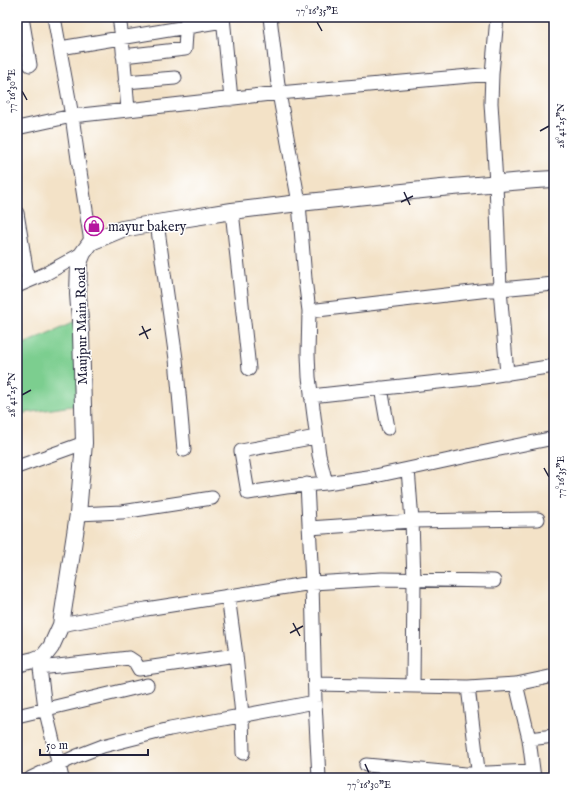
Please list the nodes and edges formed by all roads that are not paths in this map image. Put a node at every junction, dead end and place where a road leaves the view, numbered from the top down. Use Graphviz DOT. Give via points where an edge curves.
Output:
graph roads {
  1 [pos="22,17"];
  2 [pos="54,17"];
  3 [pos="119,17"];
  4 [pos="270,17"];
  5 [pos="497,17"];
  6 [pos="223,19"];
  7 [pos="187,22"];
  8 [pos="122,38"];
  9 [pos="60,48"];
  10 [pos="123,56"];
  11 [pos="30,65"];
  12 [pos="492,74"];
  13 [pos="175,78"];
  14 [pos="125,82"];
  15 [pos="279,93"];
  16 [pos="231,99"];
  17 [pos="128,110"];
  18 [pos="72,116"];
  19 [pos="17,128"];
  20 [pos="554,179"];
  21 [pos="496,183"];
  22 [pos="299,202"];
  23 [pos="232,211"];
  24 [pos="17,213"];
  25 [pos="157,223"];
  26 [pos="87,247"];
  27 [pos="22,283"];
  28 [pos="554,284"];
  29 [pos="500,289"];
  30 [pos="309,311"];
  31 [pos="554,366"];
  32 [pos="249,369"];
  33 [pos="507,374"];
  34 [pos="381,388"];
  35 [pos="311,396"];
  36 [pos="388,428"];
  37 [pos="316,437"];
  38 [pos="554,438"];
  39 [pos="84,443"];
  40 [pos="184,450"];
  41 [pos="17,467"];
  42 [pos="408,469"];
  43 [pos="326,483"];
  44 [pos="307,484"];
  45 [pos="212,498"];
  46 [pos="78,514"];
  47 [pos="538,519"];
  48 [pos="412,521"];
  49 [pos="309,528"];
  50 [pos="414,580"];
  51 [pos="494,581"];
  52 [pos="312,583"];
  53 [pos="228,596"];
  54 [pos="61,625"];
  55 [pos="236,655"];
  56 [pos="39,663"];
  57 [pos="17,664"];
  58 [pos="554,676"];
  59 [pos="315,684"];
  60 [pos="516,684"];
  61 [pos="147,685"];
  62 [pos="413,686"];
  63 [pos="468,687"];
  64 [pos="315,702"];
  65 [pos="45,708"];
  66 [pos="17,716"];
  67 [pos="242,716"];
  68 [pos="554,736"];
  69 [pos="529,739"];
  70 [pos="243,754"];
  71 [pos="58,764"];
  72 [pos="366,765"];
  73 [pos="534,775"];
  74 [pos="478,776"];
  75 [pos="31,778"];
  76 [pos="62,778"];
  77 [pos="320,778"];
  1 -- 11 [label="street"];
  2 -- 9 [label="street"];
  3 -- 8 [label="street"];
  4 -- 15 [label="street"];
  5 -- 12 [label="street"];
  6 -- 7 [label="street"];
  6 -- 16 [label="street"];
  7 -- 8 [label="street"];
  7 -- 10 [label="street" via="185,49"];
  8 -- 9 [label="street"];
  8 -- 10 [label="street"];
  9 -- 18 [label="street"];
  10 -- 14 [label="street"];
  12 -- 15 [label="street"];
  12 -- 21 [label="street" via="491,103"];
  13 -- 14 [label="street"];
  14 -- 17 [label="street"];
  15 -- 16 [label="street"];
  15 -- 22 [label="street"];
  16 -- 17 [label="street"];
  17 -- 18 [label="street"];
  18 -- 19 [label="street"];
  18 -- 26 [label="street"];
  20 -- 21 [label="street"];
  21 -- 22 [label="street"];
  21 -- 29 [label="street"];
  22 -- 23 [label="street"];
  22 -- 30 [label="street"];
  23 -- 25 [label="street"];
  23 -- 32 [label="street"];
  24 -- 27 [label="street"];
  25 -- 26 [label="street" via="122,229"];
  25 -- 40 [label="street" via="176,359"];
  26 -- 27 [label="street" via="45,274"];
  26 -- 39 [label="street, Maujpur Main Road" via="79,263 78,294"];
  28 -- 29 [label="street"];
  29 -- 30 [label="street"];
  29 -- 33 [label="street"];
  30 -- 35 [label="street" via="308,354"];
  31 -- 33 [label="street"];
  33 -- 34 [label="street"];
  34 -- 35 [label="street"];
  34 -- 36 [label="street"];
  35 -- 37 [label="street"];
  37 -- 43 [label="street"];
  37 -- 44 [label="street" via="241,451 248,493"];
  38 -- 42 [label="street"];
  39 -- 41 [label="street"];
  39 -- 46 [label="street, Maujpur Main Road"];
  42 -- 43 [label="street"];
  42 -- 48 [label="street"];
  43 -- 44 [label="street"];
  44 -- 49 [label="street"];
  45 -- 46 [label="street" via="122,512"];
  46 -- 54 [label="street, Maujpur Main Road"];
  47 -- 48 [label="street"];
  48 -- 49 [label="street"];
  48 -- 50 [label="street"];
  49 -- 52 [label="street"];
  50 -- 51 [label="street"];
  50 -- 52 [label="street"];
  50 -- 62 [label="street"];
  52 -- 53 [label="street"];
  52 -- 59 [label="street"];
  53 -- 54 [label="street"];
  53 -- 55 [label="street"];
  54 -- 56 [label="street, Maujpur Main Road" via="51,647"];
  55 -- 56 [label="street" via="139,669 129,658"];
  55 -- 67 [label="street"];
  56 -- 57 [label="street"];
  56 -- 65 [label="street"];
  58 -- 60 [label="street"];
  59 -- 62 [label="street"];
  59 -- 64 [label="street"];
  60 -- 63 [label="street"];
  60 -- 69 [label="street"];
  61 -- 65 [label="street"];
  62 -- 63 [label="street"];
  63 -- 74 [label="street"];
  64 -- 67 [label="street"];
  64 -- 77 [label="street"];
  65 -- 66 [label="street"];
  65 -- 71 [label="street"];
  67 -- 70 [label="street"];
  67 -- 71 [label="street" via="170,729 118,742"];
  68 -- 69 [label="street"];
  69 -- 73 [label="street"];
  71 -- 75 [label="street"];
  71 -- 76 [label="street"];
  72 -- 74 [label="street"];
  73 -- 74 [label="street"];
}
